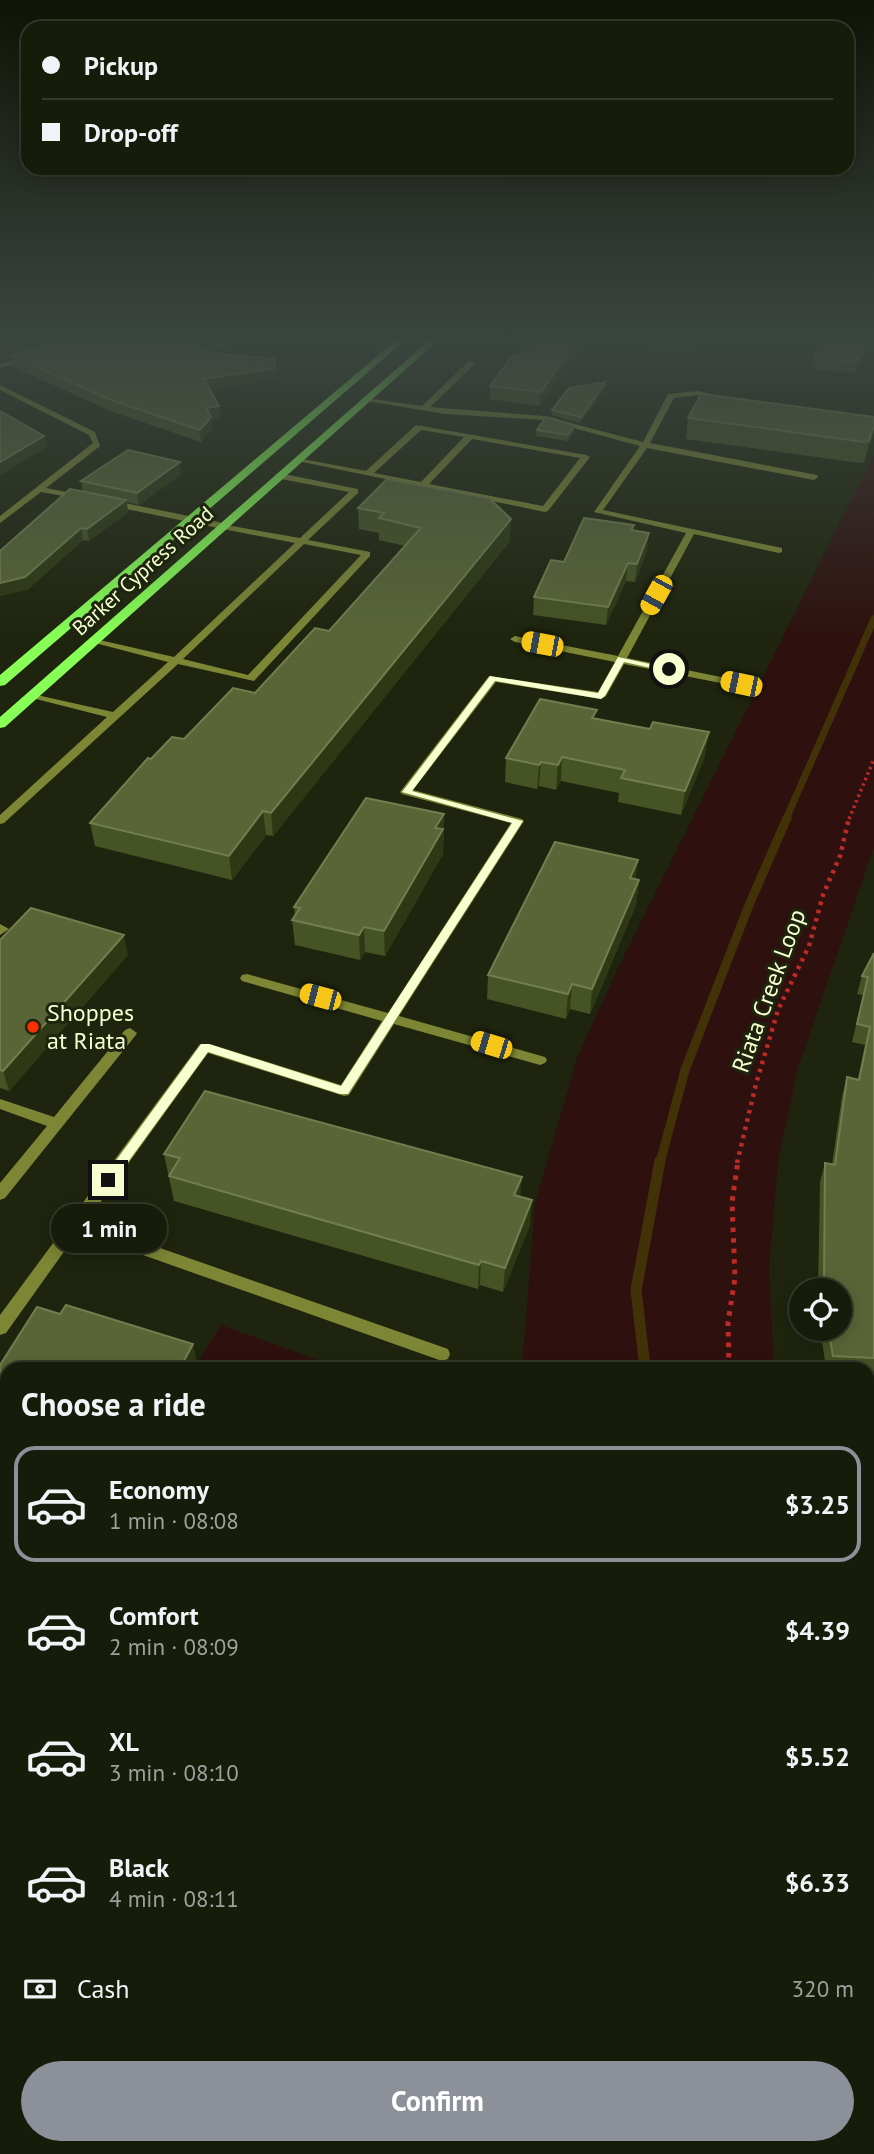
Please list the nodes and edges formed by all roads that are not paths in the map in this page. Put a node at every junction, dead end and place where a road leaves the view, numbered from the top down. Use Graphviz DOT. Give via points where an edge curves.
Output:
graph roads {
  1 [pos="470,436"];
  2 [pos="93,437"];
  3 [pos="287,437"];
  4 [pos="324,437"];
  5 [pos="409,437"];
  6 [pos="473,437"];
  7 [pos="611,437"];
  8 [pos="650,437"];
  9 [pos="645,446"];
  10 [pos="297,460"];
  11 [pos="368,474"];
  12 [pos="279,476"];
  13 [pos="814,477"];
  14 [pos="423,485"];
  15 [pos="40,489"];
  16 [pos="190,519"];
  17 [pos="0,520"];
  18 [pos="223,526"];
  19 [pos="691,531"];
  20 [pos="302,541"];
  21 [pos="779,550"];
  22 [pos="515,639"];
  23 [pos="95,640"];
  24 [pos="621,659"];
  25 [pos="176,660"];
  26 [pos="741,684"];
  27 [pos="13,688"];
  28 [pos="116,716"];
  29 [pos="0,724"];
  30 [pos="0,821"];
  31 [pos="247,978"];
  32 [pos="392,1017"];
  33 [pos="130,1033"];
  34 [pos="540,1060"];
  35 [pos="0,1104"];
  36 [pos="58,1124"];
  37 [pos="7,1175"];
  38 [pos="0,1195"];
  39 [pos="75,1225"];
  40 [pos="0,1328"];
  41 [pos="442,1354"];
  1 -- 14 [label="street"];
  2 -- 15 [label="street" via="97,444"];
  3 -- 16 [label="main road, Barker Cypress Road"];
  4 -- 10 [label="main road, Barker Cypress Road"];
  5 -- 11 [label="street"];
  6 -- 14 [label="street" via="586,457 545,509"];
  7 -- 9 [label="street"];
  8 -- 9 [label="street"];
  9 -- 13 [label="street"];
  9 -- 19 [label="street" via="597,512"];
  10 -- 11 [label="street"];
  10 -- 12 [label="main road, Barker Cypress Road"];
  11 -- 14 [label="street"];
  12 -- 18 [label="main road, Barker Cypress Road"];
  12 -- 20 [label="street" via="355,491"];
  15 -- 16 [label="street"];
  15 -- 17 [label="street"];
  16 -- 18 [label="street"];
  16 -- 27 [label="main road, Barker Cypress Road"];
  18 -- 20 [label="street"];
  18 -- 23 [label="main road, Barker Cypress Road"];
  19 -- 21 [label="street"];
  19 -- 24 [label="street"];
  20 -- 25 [label="street"];
  20 -- 25 [label="street" via="367,554 250,679"];
  22 -- 24 [label="street"];
  23 -- 25 [label="street"];
  23 -- 27 [label="main road, Barker Cypress Road"];
  24 -- 26 [label="street"];
  24 -- 32 [label="street" via="601,696 493,678 406,792 518,821"];
  25 -- 28 [label="street"];
  27 -- 28 [label="street"];
  27 -- 29 [label="main road, Barker Cypress Road"];
  28 -- 30 [label="street"];
  31 -- 32 [label="street"];
  32 -- 34 [label="street"];
  32 -- 39 [label="street" via="344,1091 205,1047"];
  33 -- 36 [label="street"];
  35 -- 36 [label="street"];
  36 -- 37 [label="street"];
  37 -- 38 [label="street"];
  39 -- 40 [label="street"];
  39 -- 41 [label="street"];
}
